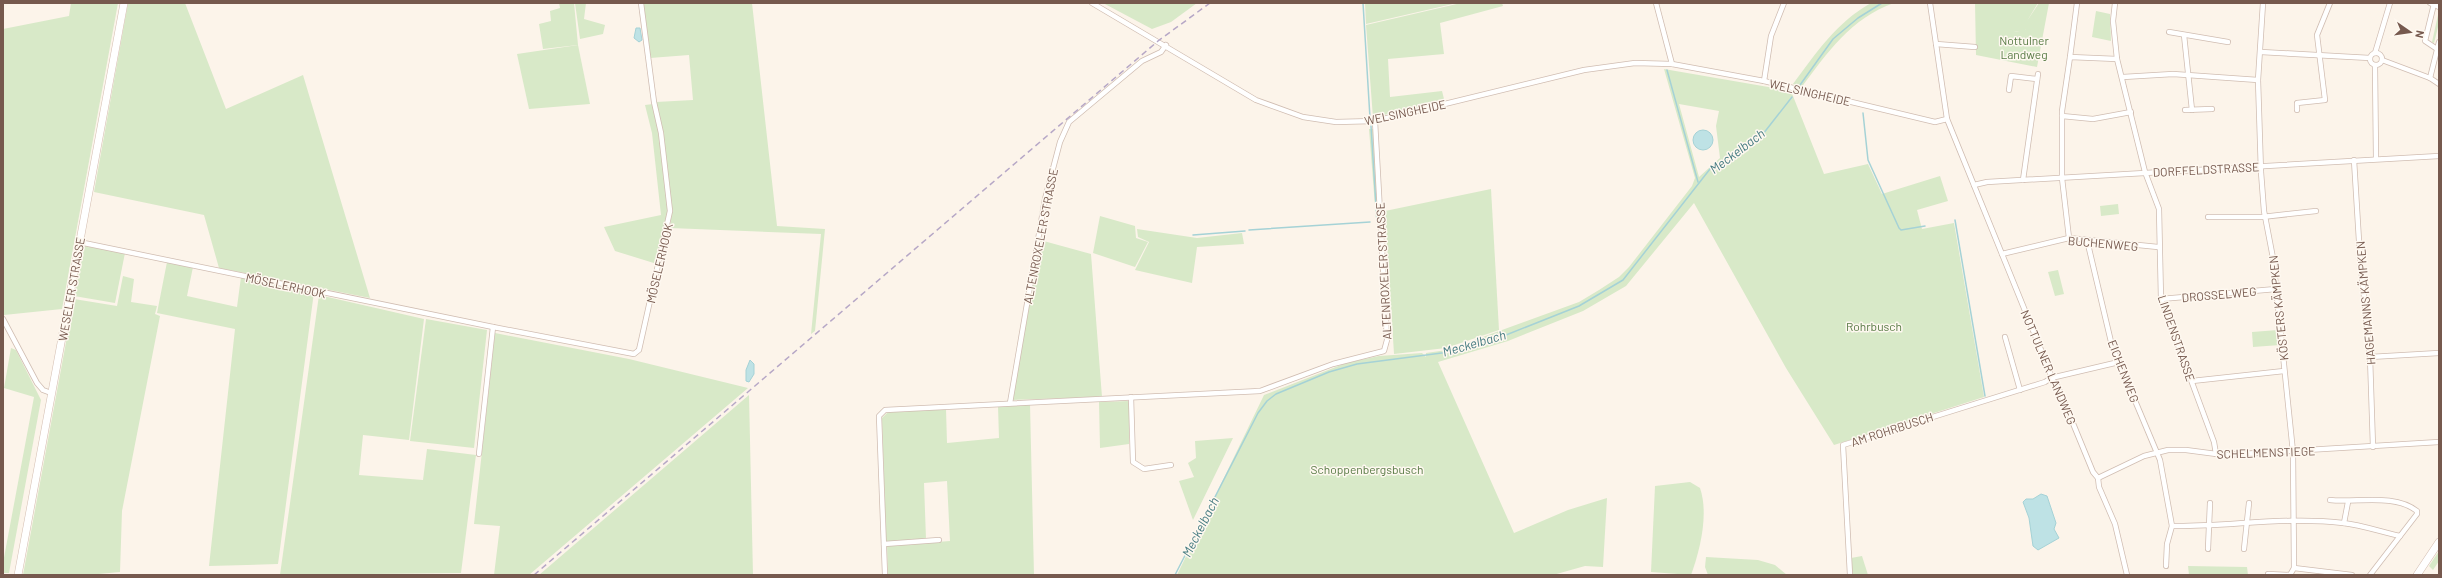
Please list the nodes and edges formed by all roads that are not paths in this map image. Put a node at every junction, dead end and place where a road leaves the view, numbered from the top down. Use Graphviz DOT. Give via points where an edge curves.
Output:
graph roads {
  1 [pos="124,3"];
  2 [pos="641,3"];
  3 [pos="1092,3"];
  4 [pos="1656,3"];
  5 [pos="1784,3"];
  6 [pos="1930,3"];
  7 [pos="2077,3"];
  8 [pos="2115,3"];
  9 [pos="2263,3"];
  10 [pos="2330,3"];
  11 [pos="2390,3"];
  12 [pos="2432,4"];
  13 [pos="2439,7"];
  14 [pos="2169,32"];
  15 [pos="2184,35"];
  16 [pos="2228,42"];
  17 [pos="2439,42"];
  18 [pos="1936,44"];
  19 [pos="1166,46"];
  20 [pos="1976,47"];
  21 [pos="2437,49"];
  22 [pos="2261,52"];
  23 [pos="2375,53"];
  24 [pos="2319,54"];
  25 [pos="2070,57"];
  26 [pos="2370,58"];
  27 [pos="2117,59"];
  28 [pos="2382,60"];
  29 [pos="1672,64"];
  30 [pos="2375,65"];
  31 [pos="2038,74"];
  32 [pos="2187,74"];
  33 [pos="2123,77"];
  34 [pos="2430,78"];
  35 [pos="2037,80"];
  36 [pos="2258,80"];
  37 [pos="1764,81"];
  38 [pos="2439,84"];
  39 [pos="2009,90"];
  40 [pos="2212,109"];
  41 [pos="2185,110"];
  42 [pos="2192,110"];
  43 [pos="2297,110"];
  44 [pos="2131,112"];
  45 [pos="2062,116"];
  46 [pos="1947,119"];
  47 [pos="1375,121"];
  48 [pos="2439,156"];
  49 [pos="2376,158"];
  50 [pos="2354,160"];
  51 [pos="2261,166"];
  52 [pos="2145,172"];
  53 [pos="2062,178"];
  54 [pos="2023,180"];
  55 [pos="1974,185"];
  56 [pos="2316,211"];
  57 [pos="2266,216"];
  58 [pos="2208,217"];
  59 [pos="2069,238"];
  60 [pos="2087,240"];
  61 [pos="79,242"];
  62 [pos="2158,247"];
  63 [pos="2002,254"];
  64 [pos="2276,289"];
  65 [pos="2161,298"];
  66 [pos="3,319"];
  67 [pos="493,327"];
  68 [pos="2005,337"];
  69 [pos="2439,354"];
  70 [pos="2370,357"];
  71 [pos="2119,362"];
  72 [pos="2284,371"];
  73 [pos="2051,378"];
  74 [pos="2192,381"];
  75 [pos="2020,390"];
  76 [pos="51,393"];
  77 [pos="1131,397"];
  78 [pos="1010,403"];
  79 [pos="2439,442"];
  80 [pos="2373,447"];
  81 [pos="2157,452"];
  82 [pos="2293,452"];
  83 [pos="479,454"];
  84 [pos="2216,454"];
  85 [pos="1171,465"];
  86 [pos="2098,478"];
  87 [pos="2330,500"];
  88 [pos="2348,502"];
  89 [pos="2210,503"];
  90 [pos="2249,503"];
  91 [pos="2295,521"];
  92 [pos="2247,523"];
  93 [pos="2344,523"];
  94 [pos="2172,526"];
  95 [pos="2210,527"];
  96 [pos="2400,536"];
  97 [pos="939,540"];
  98 [pos="2439,542"];
  99 [pos="884,544"];
  100 [pos="2208,549"];
  101 [pos="2244,549"];
  102 [pos="2166,566"];
  103 [pos="2294,568"];
  104 [pos="2268,574"];
  105 [pos="18,575"];
  106 [pos="885,575"];
  107 [pos="1850,575"];
  108 [pos="2127,575"];
  109 [pos="2352,575"];
  110 [pos="2370,575"];
  111 [pos="2417,575"];
  1 -- 61 [label="main road, WESELER STRASSE"];
  2 -- 67 [label="street, MÖSELERHOOK" via="654,102 661,133 670,218 639,350 630,355"];
  3 -- 19 [label="street, WELSINGHEIDE"];
  4 -- 29 [label="street"];
  5 -- 37 [label="street" via="1772,36"];
  6 -- 18 [label="street, NOTTULNER LANDWEG"];
  7 -- 25 [label="street"];
  8 -- 27 [label="street, LINDENSTRASSE" via="2113,21"];
  9 -- 22 [label="street, KÖSTERS KÄMPKEN"];
  10 -- 24 [label="street" via="2317,35"];
  11 -- 23 [label="street"];
  12 -- 13 [label="street"];
  12 -- 21 [label="street" via="2425,41"];
  14 -- 15 [label="street"];
  15 -- 16 [label="street"];
  15 -- 32 [label="street"];
  17 -- 21 [label="street"];
  18 -- 20 [label="street"];
  18 -- 46 [label="street, NOTTULNER LANDWEG"];
  19 -- 47 [label="street, WELSINGHEIDE" via="1256,100 1276,109 1320,120"];
  19 -- 78 [label="street, ALTENROXELER STRASSE" via="1161,52 1142,61 1069,122 1060,142 1044,202"];
  21 -- 34 [label="street"];
  22 -- 24 [label="street"];
  22 -- 36 [label="street, KÖSTERS KÄMPKEN"];
  23 -- 26 [label="street"];
  23 -- 28 [label="street" via="2380,55"];
  24 -- 26 [label="street"];
  24 -- 43 [label="street" via="2325,100 2297,103"];
  25 -- 27 [label="street"];
  25 -- 45 [label="street"];
  26 -- 30 [label="street" via="2371,63"];
  27 -- 33 [label="street, LINDENSTRASSE"];
  28 -- 30 [label="street"];
  28 -- 34 [label="street"];
  29 -- 37 [label="street, WELSINGHEIDE"];
  29 -- 47 [label="street, WELSINGHEIDE" via="1608,65"];
  30 -- 49 [label="street"];
  31 -- 35 [label="street"];
  32 -- 33 [label="street"];
  32 -- 36 [label="street"];
  32 -- 42 [label="street"];
  33 -- 44 [label="street, LINDENSTRASSE"];
  34 -- 38 [label="street"];
  35 -- 39 [label="street" via="2011,76"];
  35 -- 54 [label="street"];
  36 -- 51 [label="street, KÖSTERS KÄMPKEN"];
  37 -- 46 [label="street, WELSINGHEIDE" via="1935,122"];
  40 -- 42 [label="street"];
  41 -- 42 [label="street"];
  44 -- 45 [label="street" via="2099,119"];
  44 -- 52 [label="street, LINDENSTRASSE"];
  45 -- 53 [label="street"];
  46 -- 55 [label="street, NOTTULNER LANDWEG"];
  47 -- 77 [label="street, ALTENROXELER STRASSE" via="1388,340 1384,351 1333,364 1260,391"];
  48 -- 49 [label="street, DORFFELDSTRASSE"];
  49 -- 50 [label="street, DORFFELDSTRASSE"];
  50 -- 51 [label="street, DORFFELDSTRASSE"];
  50 -- 70 [label="street, HAGEMANNS KÄMPKEN"];
  51 -- 52 [label="street, DORFFELDSTRASSE"];
  51 -- 57 [label="street, KÖSTERS KÄMPKEN"];
  52 -- 53 [label="street, DORFFELDSTRASSE"];
  52 -- 62 [label="street, LINDENSTRASSE" via="2159,209"];
  53 -- 54 [label="street, DORFFELDSTRASSE"];
  53 -- 59 [label="street"];
  54 -- 55 [label="street, DORFFELDSTRASSE"];
  55 -- 63 [label="street, NOTTULNER LANDWEG"];
  56 -- 57 [label="street"];
  57 -- 58 [label="street"];
  57 -- 64 [label="street, KÖSTERS KÄMPKEN"];
  59 -- 60 [label="street, BUCHENWEG"];
  59 -- 63 [label="street, BUCHENWEG"];
  60 -- 62 [label="street, BUCHENWEG"];
  60 -- 71 [label="street, EICHENWEG" via="2112,346"];
  61 -- 67 [label="street, MÖSELERHOOK"];
  61 -- 76 [label="main road, WESELER STRASSE"];
  62 -- 65 [label="street, LINDENSTRASSE"];
  63 -- 73 [label="street, NOTTULNER LANDWEG"];
  64 -- 65 [label="street, DROSSELWEG"];
  64 -- 72 [label="street, KÖSTERS KÄMPKEN"];
  65 -- 74 [label="street, LINDENSTRASSE"];
  66 -- 76 [label="street" via="37,383 43,390"];
  67 -- 83 [label="street"];
  68 -- 75 [label="street"];
  69 -- 70 [label="street"];
  70 -- 80 [label="street, HAGEMANNS KÄMPKEN"];
  71 -- 73 [label="street, AM ROHRBUSCH"];
  71 -- 81 [label="street, EICHENWEG"];
  72 -- 74 [label="street"];
  72 -- 82 [label="street, KÖSTERS KÄMPKEN"];
  73 -- 75 [label="street, AM ROHRBUSCH"];
  73 -- 86 [label="street, NOTTULNER LANDWEG" via="2058,387 2093,472"];
  74 -- 84 [label="street, LINDENSTRASSE"];
  75 -- 107 [label="street, AM ROHRBUSCH" via="1843,445"];
  76 -- 105 [label="main road, WESELER STRASSE"];
  77 -- 78 [label="street, ALTENROXELER STRASSE"];
  77 -- 85 [label="street" via="1133,462 1144,469"];
  78 -- 99 [label="street, ALTENROXELER STRASSE" via="885,410 879,416"];
  79 -- 80 [label="street, SCHELMENSTIEGE"];
  80 -- 82 [label="street, SCHELMENSTIEGE"];
  81 -- 84 [label="street, SCHELMENSTIEGE" via="2186,450"];
  81 -- 86 [label="street, SCHELMENSTIEGE"];
  81 -- 94 [label="street, EICHENWEG"];
  82 -- 84 [label="street, SCHELMENSTIEGE"];
  82 -- 91 [label="street, KÖSTERS KÄMPKEN"];
  86 -- 108 [label="street, NOTTULNER LANDWEG" via="2099,487 2119,536"];
  87 -- 88 [label="street"];
  88 -- 93 [label="street"];
  88 -- 96 [label="street" via="2387,501 2413,508 2417,514"];
  89 -- 95 [label="street"];
  90 -- 92 [label="street"];
  91 -- 92 [label="street"];
  91 -- 93 [label="street"];
  91 -- 103 [label="street, KÖSTERS KÄMPKEN"];
  92 -- 95 [label="street"];
  92 -- 101 [label="street"];
  93 -- 96 [label="street"];
  94 -- 95 [label="street"];
  94 -- 102 [label="street" via="2167,544"];
  95 -- 100 [label="street"];
  96 -- 110 [label="street"];
  97 -- 99 [label="street"];
  98 -- 111 [label="main road"];
  99 -- 106 [label="street, ALTENROXELER STRASSE"];
  103 -- 104 [label="street" via="2290,575"];
  103 -- 109 [label="street"];
}
